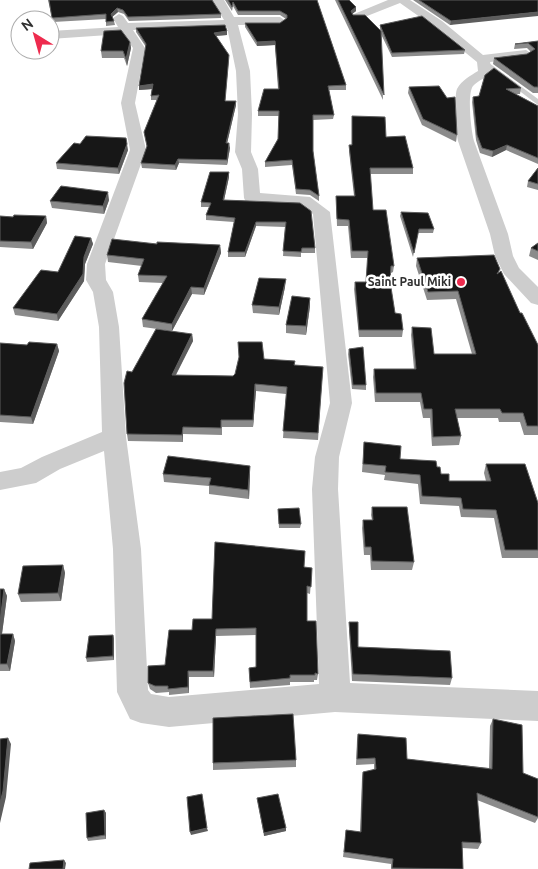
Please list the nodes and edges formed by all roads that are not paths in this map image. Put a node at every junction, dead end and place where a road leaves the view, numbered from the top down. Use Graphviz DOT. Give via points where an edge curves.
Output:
graph roads {
  1 [pos="218,0"];
  2 [pos="398,0"];
  3 [pos="402,0"];
  4 [pos="358,16"];
  5 [pos="280,21"];
  6 [pos="232,22"];
  7 [pos="123,25"];
  8 [pos="60,34"];
  9 [pos="526,54"];
  10 [pos="482,60"];
  11 [pos="538,103"];
  12 [pos="538,299"];
  13 [pos="114,437"];
  14 [pos="0,481"];
  15 [pos="335,697"];
  16 [pos="538,706"];
  1 -- 6 [label="street"];
  2 -- 4 [label="street"];
  3 -- 10 [label="street"];
  5 -- 6 [label="street"];
  6 -- 7 [label="street"];
  6 -- 15 [label="street" via="243,71 243,152 250,168 252,198 304,201 321,212 341,403 327,457 325,489"];
  7 -- 8 [label="street"];
  7 -- 13 [label="street" via="139,48 128,103 138,150 96,264 96,280 102,292 109,327"];
  9 -- 10 [label="street"];
  10 -- 11 [label="lane"];
  10 -- 12 [label="street" via="484,72 462,91 463,138 504,256 511,270"];
  13 -- 14 [label="street" via="28,476"];
  13 -- 15 [label="street" via="126,549 133,692 141,708 169,712"];
  15 -- 16 [label="street"];
}
